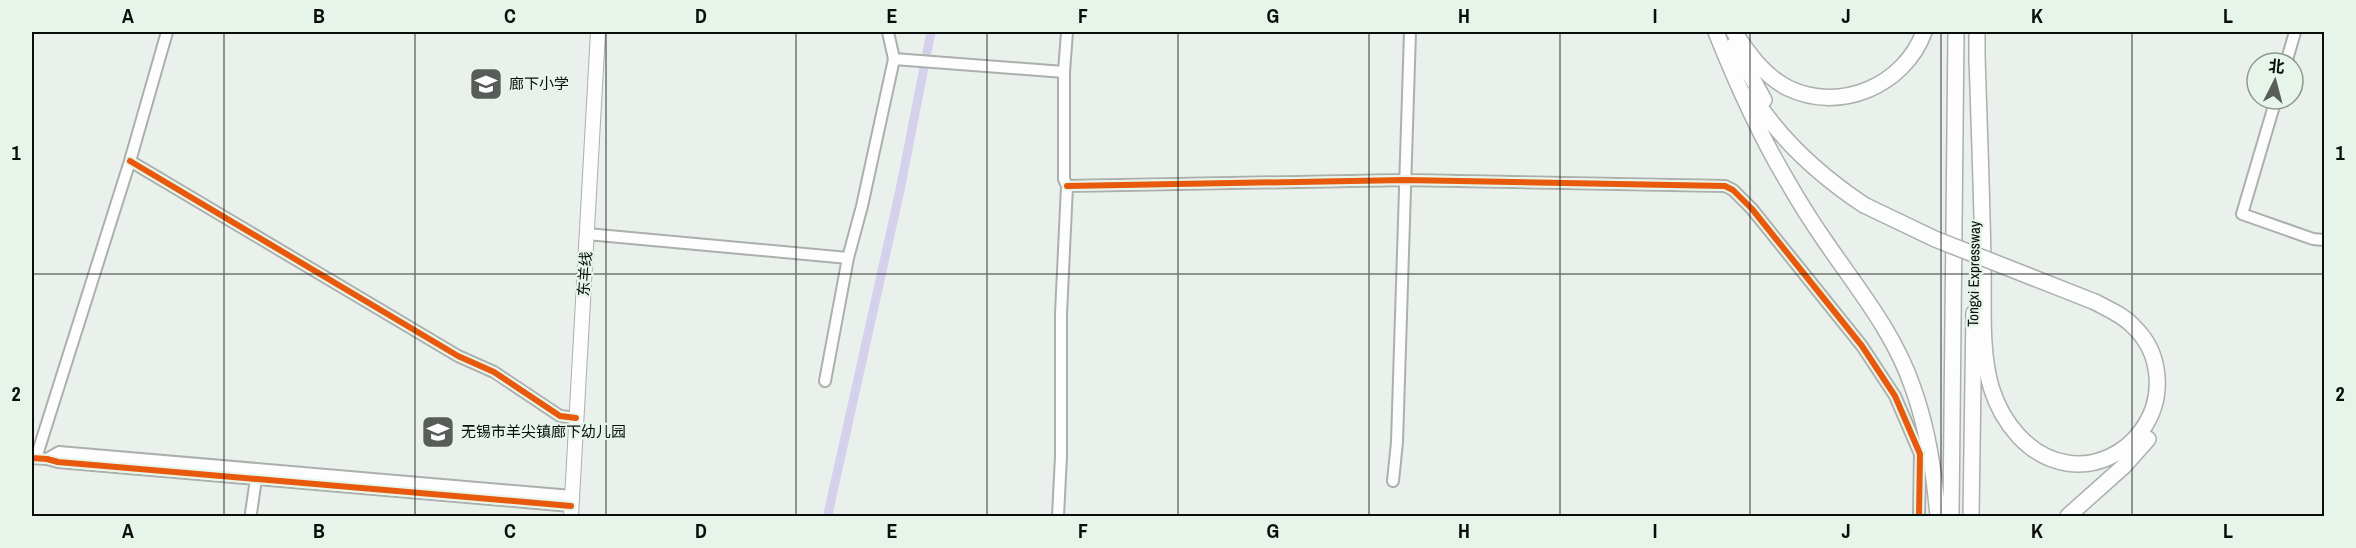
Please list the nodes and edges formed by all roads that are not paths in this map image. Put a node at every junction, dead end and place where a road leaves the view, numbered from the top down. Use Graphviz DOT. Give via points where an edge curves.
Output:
graph roads {
  1 [pos="167,32"];
  2 [pos="598,32"];
  3 [pos="888,32"];
  4 [pos="1066,32"];
  5 [pos="1410,32"];
  6 [pos="1717,32"];
  7 [pos="1729,32"];
  8 [pos="1734,32"];
  9 [pos="1924,32"];
  10 [pos="1956,32"];
  11 [pos="1977,32"];
  12 [pos="2295,32"];
  13 [pos="2289,51"];
  14 [pos="1977,55"];
  15 [pos="894,58"];
  16 [pos="1064,72"];
  17 [pos="2272,111"];
  18 [pos="130,160"];
  19 [pos="1405,180"];
  20 [pos="1066,186"];
  21 [pos="1866,202"];
  22 [pos="587,234"];
  23 [pos="2325,240"];
  24 [pos="848,258"];
  25 [pos="2097,298"];
  26 [pos="825,381"];
  27 [pos="576,418"];
  28 [pos="38,458"];
  29 [pos="256,479"];
  30 [pos="1393,481"];
  31 [pos="571,506"];
  32 [pos="251,513"];
  33 [pos="1058,516"];
  34 [pos="1919,516"];
  35 [pos="1938,516"];
  36 [pos="1951,516"];
  37 [pos="1971,516"];
  38 [pos="2068,516"];
  1 -- 18 [label="street"];
  2 -- 22 [label="main road, 东羊线"];
  3 -- 15 [label="street"];
  4 -- 16 [label="street"];
  5 -- 19 [label="street"];
  6 -- 21 [label="highway" via="1759,106 1789,144 1828,179"];
  6 -- 35 [label="highway" via="1736,81 1785,177 1873,309 1902,360 1930,443"];
  7 -- 21 [label="highway" via="1757,89 1789,133"];
  8 -- 9 [label="highway" via="1773,79 1804,94 1825,97 1860,93 1889,79 1912,54"];
  10 -- 36 [label="highway, Tongxi Expressway"];
  11 -- 14 [label="highway, Tongxi Expressway"];
  12 -- 13 [label="street"];
  14 -- 25 [label="highway" via="1984,332 1991,387 2007,422 2020,438 2034,451 2068,464 2100,461 2129,445 2148,421 2157,391 2157,374 2146,341"];
  14 -- 37 [label="highway, Tongxi Expressway"];
  15 -- 16 [label="street"];
  15 -- 24 [label="street"];
  16 -- 20 [label="street"];
  17 -- 23 [label="street" via="2242,214"];
  18 -- 27 [label="street" via="458,356 494,372 560,416"];
  18 -- 28 [label="street"];
  19 -- 20 [label="street"];
  19 -- 30 [label="street"];
  19 -- 34 [label="street" via="1725,186 1734,190 1862,346 1895,396 1920,454"];
  20 -- 33 [label="street"];
  21 -- 25 [label="highway"];
  22 -- 24 [label="street"];
  22 -- 27 [label="main road, 东羊线"];
  24 -- 26 [label="street"];
  25 -- 38 [label="highway" via="2124,308 2154,341 2165,374 2163,407 2148,439"];
  27 -- 31 [label="main road, 东羊线"];
  28 -- 29 [label="street"];
  28 -- 31 [label="street" via="59,452"];
  29 -- 31 [label="street"];
  29 -- 32 [label="street"];
}
